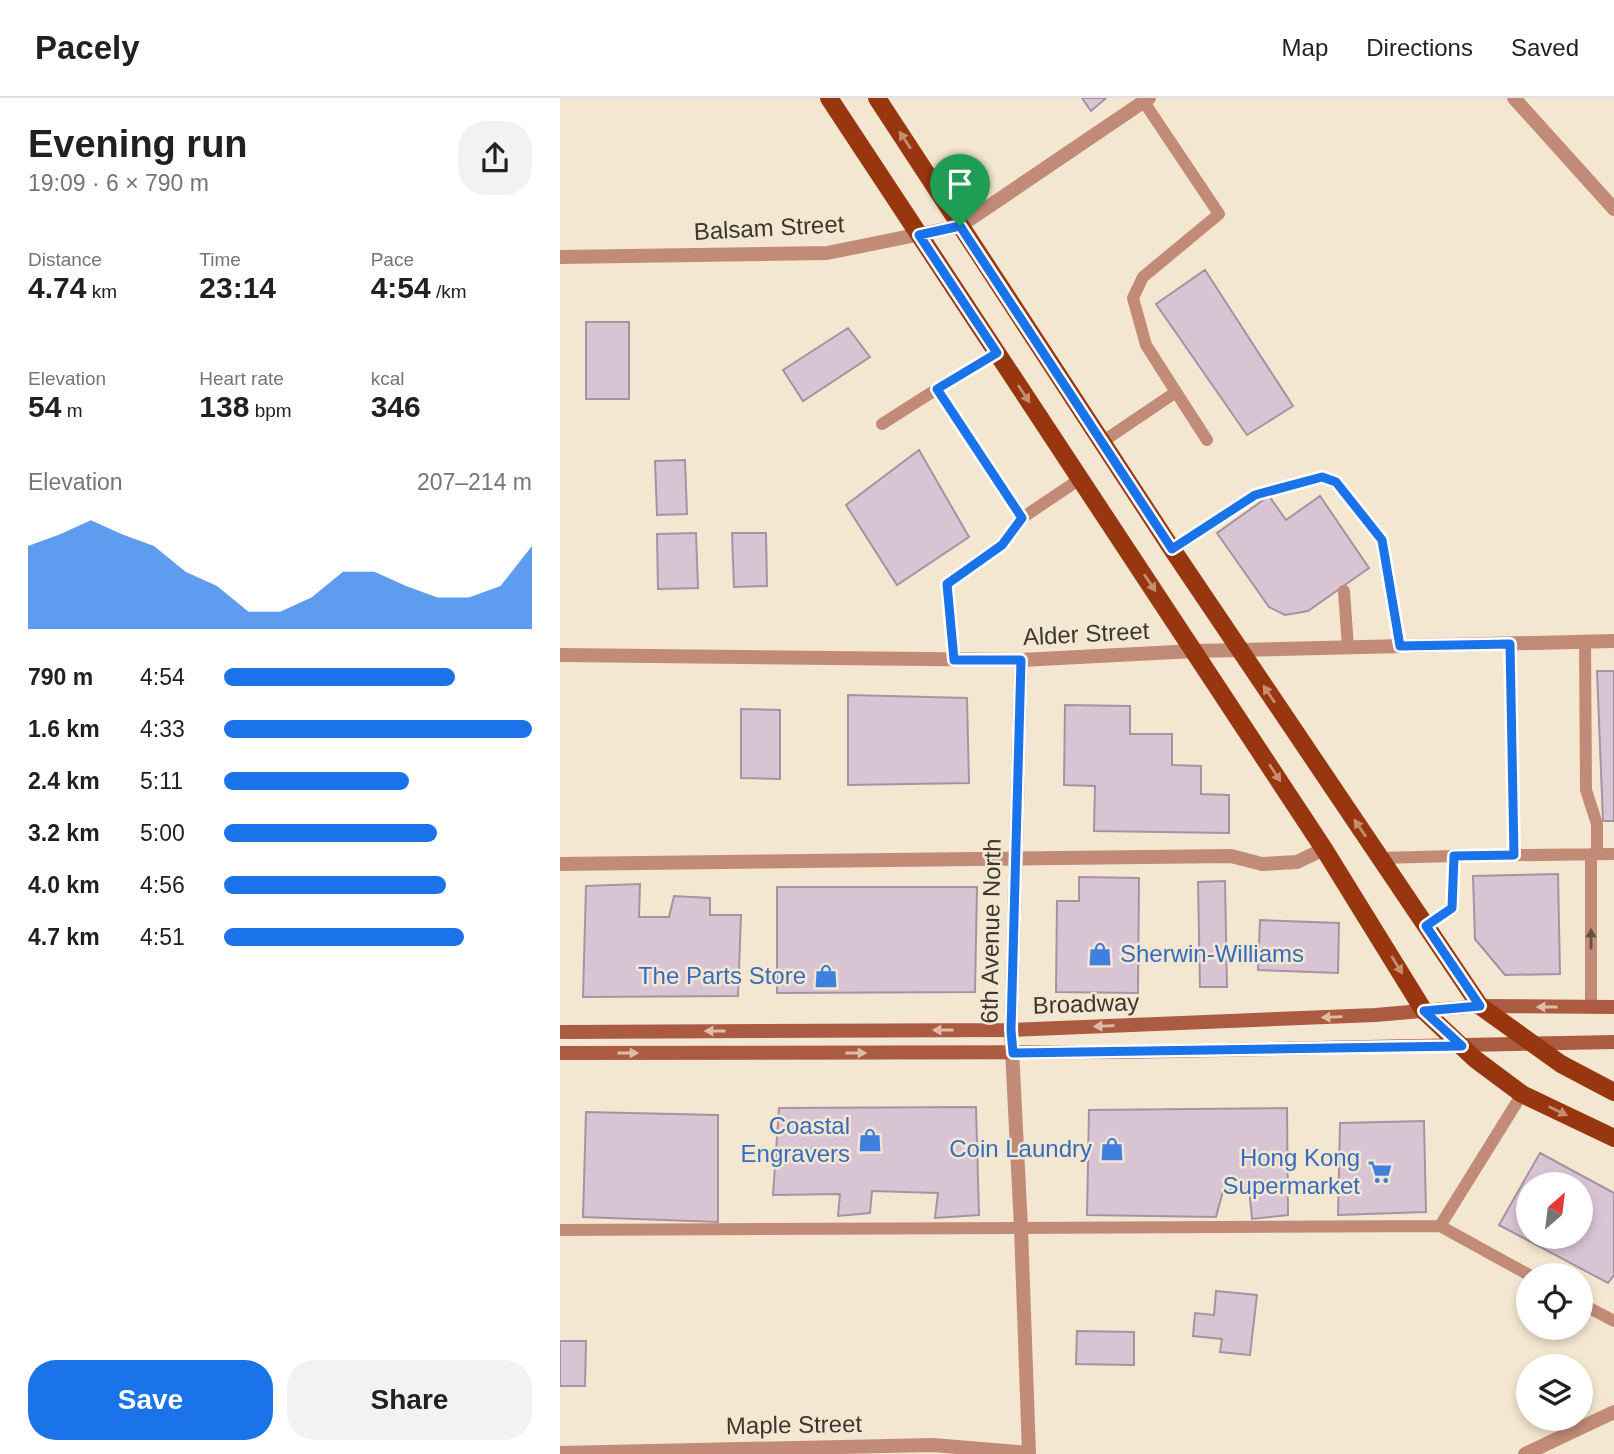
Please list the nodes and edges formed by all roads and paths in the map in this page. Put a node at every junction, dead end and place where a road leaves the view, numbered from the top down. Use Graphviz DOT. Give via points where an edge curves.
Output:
graph roads {
  1 [pos="829,98"];
  2 [pos="877,98"];
  3 [pos="1514,98"];
  4 [pos="1147,100"];
  5 [pos="1614,209"];
  6 [pos="960,226"];
  7 [pos="919,235"];
  8 [pos="560,257"];
  9 [pos="997,353"];
  10 [pos="937,389"];
  11 [pos="1176,392"];
  12 [pos="882,424"];
  13 [pos="1207,440"];
  14 [pos="1102,442"];
  15 [pos="1080,479"];
  16 [pos="1022,518"];
  17 [pos="1172,549"];
  18 [pos="1344,591"];
  19 [pos="1585,642"];
  20 [pos="1614,642"];
  21 [pos="1510,644"];
  22 [pos="1400,646"];
  23 [pos="1348,648"];
  24 [pos="1240,650"];
  25 [pos="1195,651"];
  26 [pos="560,655"];
  27 [pos="954,660"];
  28 [pos="1021,660"];
  29 [pos="1325,849"];
  30 [pos="1594,854"];
  31 [pos="1614,854"];
  32 [pos="1514,855"];
  33 [pos="1454,856"];
  34 [pos="1380,858"];
  35 [pos="1016,859"];
  36 [pos="560,864"];
  37 [pos="1426,926"];
  38 [pos="1480,1006"];
  39 [pos="1591,1007"];
  40 [pos="1614,1007"];
  41 [pos="1424,1011"];
  42 [pos="1011,1030"];
  43 [pos="560,1032"];
  44 [pos="1614,1042"];
  45 [pos="1533,1044"];
  46 [pos="1462,1046"];
  47 [pos="560,1053"];
  48 [pos="1013,1053"];
  49 [pos="1614,1092"];
  50 [pos="1522,1094"];
  51 [pos="1614,1138"];
  52 [pos="1440,1226"];
  53 [pos="1021,1228"];
  54 [pos="560,1230"];
  55 [pos="1516,1268"];
  56 [pos="1593,1310"];
  57 [pos="1614,1321"];
  58 [pos="1614,1412"];
  59 [pos="560,1452"];
  60 [pos="1029,1454"];
  61 [pos="1525,1454"];
  1 -- 7 [label="main road"];
  6 -- 2 [label="main road, one-way"];
  3 -- 5 [label="street"];
  4 -- 6 [label="street, Balsam Street"];
  4 -- 11 [label="lane" via="1219,214 1143,277 1133,298 1146,345"];
  6 -- 7 [label="street, Balsam Street"];
  6 -- 14 [label="main road"];
  7 -- 8 [label="street, Balsam Street" via="827,253"];
  7 -- 9 [label="main road"];
  9 -- 10 [label="lane"];
  9 -- 15 [label="main road, one-way"];
  10 -- 12 [label="lane"];
  10 -- 16 [label="lane"];
  11 -- 13 [label="lane"];
  11 -- 14 [label="lane"];
  14 -- 17 [label="main road"];
  15 -- 16 [label="lane"];
  15 -- 25 [label="main road, one-way"];
  16 -- 27 [label="lane" via="1002,545 947,584"];
  17 -- 22 [label="lane" via="1255,495 1322,477 1336,482 1382,540"];
  17 -- 24 [label="main road"];
  18 -- 23 [label="lane"];
  19 -- 20 [label="street, Alder Street"];
  19 -- 21 [label="street, Alder Street"];
  19 -- 30 [label="lane" via="1586,790 1597,824"];
  21 -- 22 [label="street, Alder Street"];
  21 -- 32 [label="lane"];
  22 -- 23 [label="street, Alder Street"];
  23 -- 24 [label="street, Alder Street"];
  24 -- 25 [label="street, Alder Street"];
  34 -- 24 [label="main road, one-way"];
  25 -- 28 [label="street, Alder Street"];
  25 -- 29 [label="main road, one-way"];
  26 -- 27 [label="street, Alder Street"];
  27 -- 28 [label="street, Alder Street"];
  28 -- 35 [label="street, 6th Avenue North"];
  29 -- 35 [label="street" via="1297,862 1262,864 1231,856"];
  29 -- 41 [label="main road, one-way"];
  30 -- 31 [label="lane"];
  30 -- 32 [label="lane"];
  39 -- 30 [label="lane, one-way"];
  32 -- 33 [label="lane"];
  33 -- 34 [label="lane"];
  33 -- 37 [label="lane" via="1452,908"];
  34 -- 37 [label="main road"];
  35 -- 36 [label="street"];
  35 -- 42 [label="street, 6th Avenue North"];
  37 -- 38 [label="main road"];
  39 -- 38 [label="main road, Broadway, one-way"];
  38 -- 41 [label="main road, Broadway"];
  38 -- 45 [label="main road"];
  39 -- 40 [label="main road, Broadway"];
  41 -- 42 [label="main road, Broadway, one-way"];
  41 -- 46 [label="main road"];
  42 -- 43 [label="main road, Broadway, one-way"];
  42 -- 48 [label="street, 6th Avenue North"];
  44 -- 45 [label="main road, Broadway"];
  45 -- 46 [label="main road, Broadway"];
  45 -- 49 [label="main road"];
  46 -- 48 [label="main road, Broadway"];
  46 -- 50 [label="main road"];
  47 -- 48 [label="main road, Broadway, one-way"];
  48 -- 53 [label="street, 6th Avenue North"];
  50 -- 51 [label="main road, one-way"];
  50 -- 52 [label="lane"];
  52 -- 53 [label="lane"];
  52 -- 55 [label="lane"];
  53 -- 54 [label="lane"];
  53 -- 60 [label="street, 6th Avenue North"];
  56 -- 57 [label="lane"];
  58 -- 61 [label="street"];
  59 -- 60 [label="street, Maple Street" via="933,1446"];
}
